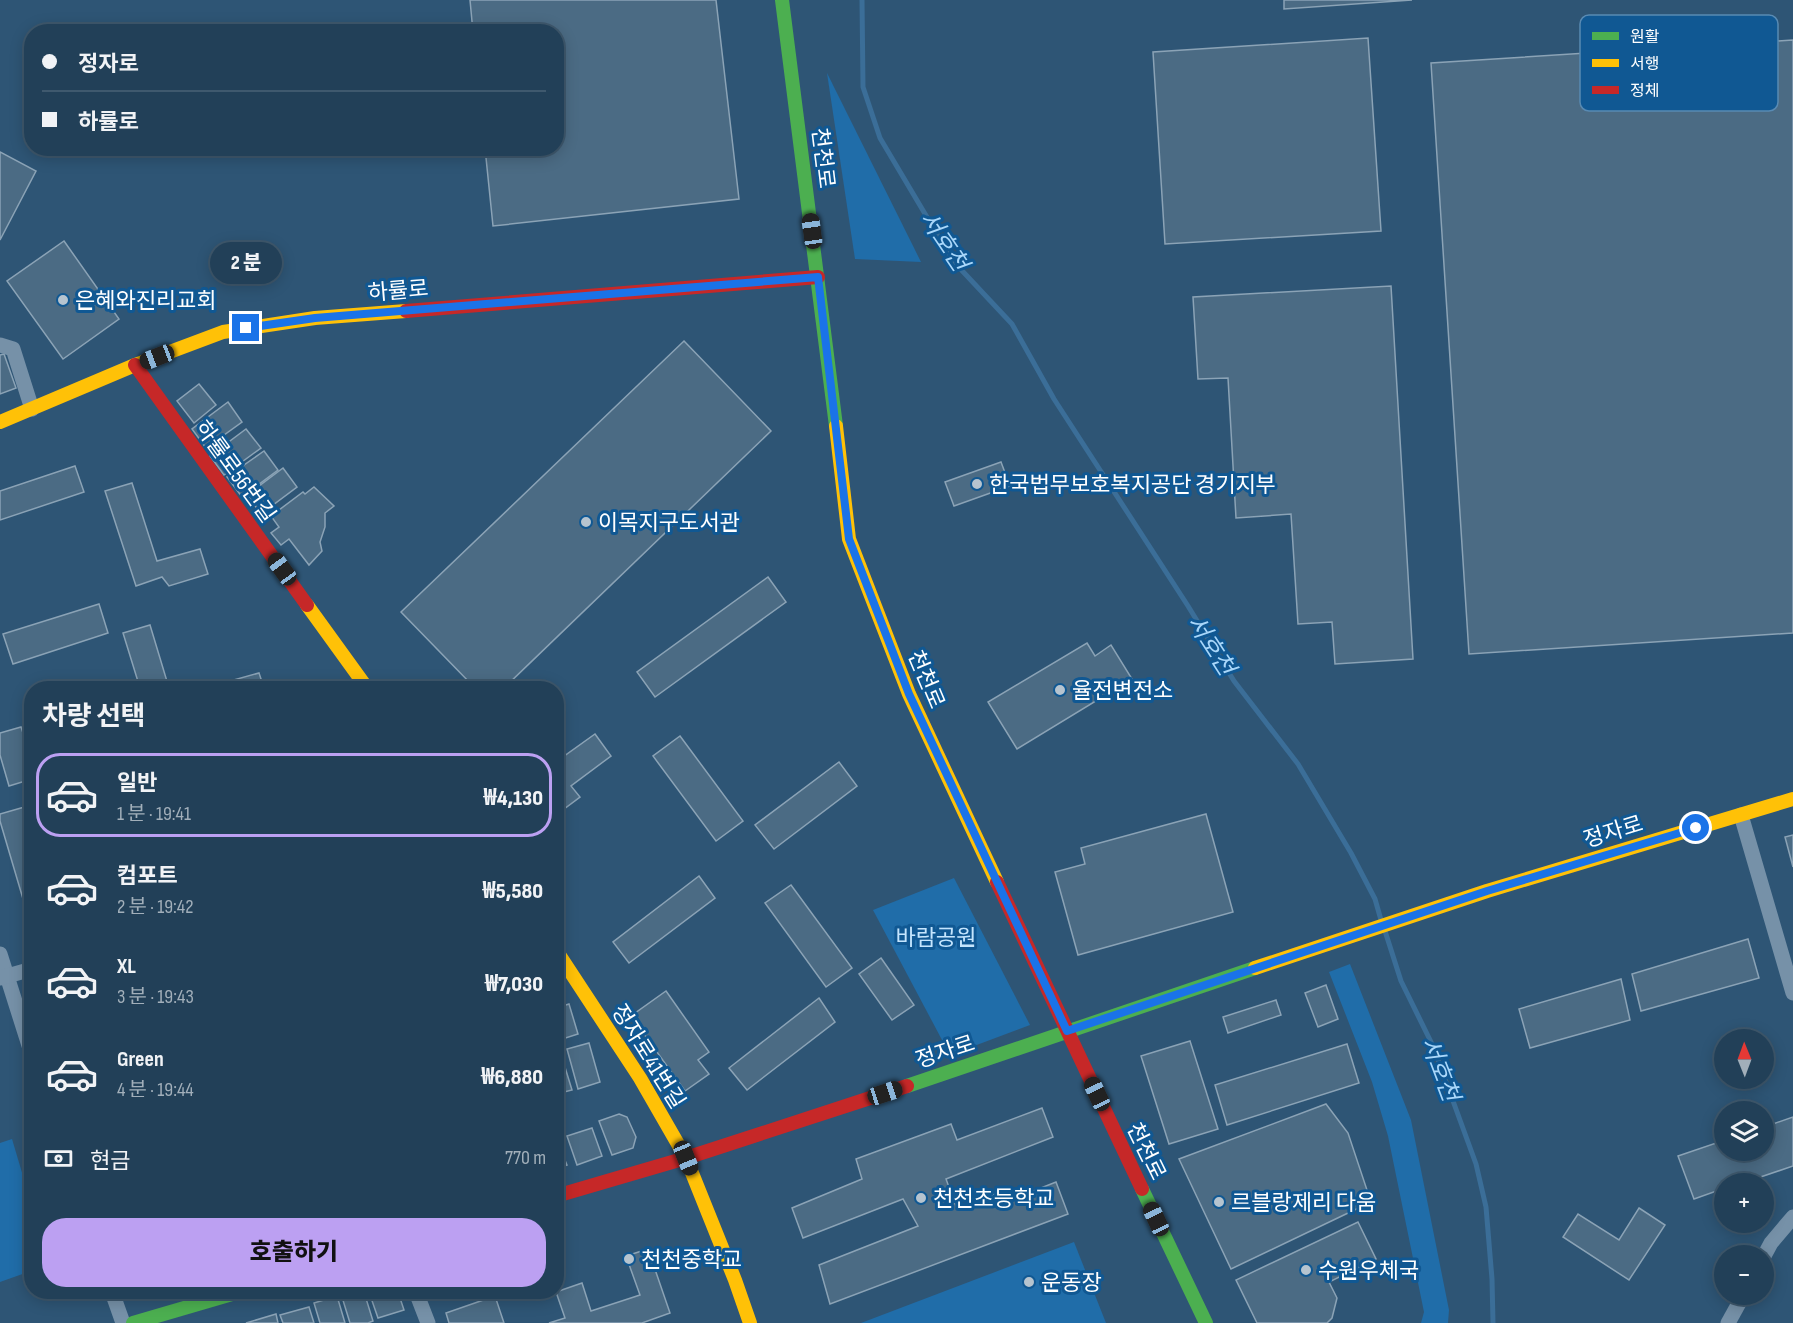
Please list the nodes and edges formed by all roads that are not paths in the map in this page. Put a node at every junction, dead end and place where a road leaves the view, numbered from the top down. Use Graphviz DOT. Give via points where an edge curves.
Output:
graph roads {
  1 [pos="782,0"];
  2 [pos="818,277"];
  3 [pos="0,345"];
  4 [pos="135,365"];
  5 [pos="32,409"];
  6 [pos="0,422"];
  7 [pos="362,681"];
  8 [pos="1793,799"];
  9 [pos="1741,815"];
  10 [pos="0,954"];
  11 [pos="564,961"];
  12 [pos="24,971"];
  13 [pos="3,977"];
  14 [pos="1793,993"];
  15 [pos="1067,1031"];
  16 [pos="24,1033"];
  17 [pos="686,1158"];
  18 [pos="564,1194"];
  19 [pos="1793,1217"];
  20 [pos="1770,1245"];
  21 [pos="114,1299"];
  22 [pos="215,1299"];
  23 [pos="419,1299"];
  24 [pos="1738,1305"];
  25 [pos="123,1323"];
  26 [pos="133,1323"];
  27 [pos="428,1323"];
  28 [pos="750,1323"];
  29 [pos="1206,1323"];
  30 [pos="1728,1323"];
  1 -- 2 [label="street, 천천로"];
  2 -- 4 [label="street, 하률로" via="315,318 223,332"];
  2 -- 15 [label="street, 천천로" via="849,539 909,694"];
  3 -- 5 [label="street" via="13,349"];
  4 -- 5 [label="street, 하률로"];
  4 -- 7 [label="street, 하률로56번길"];
  5 -- 6 [label="street, 하률로"];
  8 -- 9 [label="street, 정자로"];
  9 -- 14 [label="street"];
  9 -- 15 [label="street, 정자로" via="1487,891"];
  10 -- 13 [label="street"];
  11 -- 17 [label="street, 정자로41번길" via="640,1078"];
  12 -- 13 [label="street"];
  13 -- 16 [label="street"];
  15 -- 17 [label="street, 정자로"];
  15 -- 29 [label="street, 천천로"];
  17 -- 18 [label="street, 정자로"];
  17 -- 28 [label="street, 정자로41번길"];
  19 -- 20 [label="street"];
  21 -- 25 [label="street"];
  22 -- 26 [label="street"];
  23 -- 27 [label="street"];
  24 -- 30 [label="street"];
}
